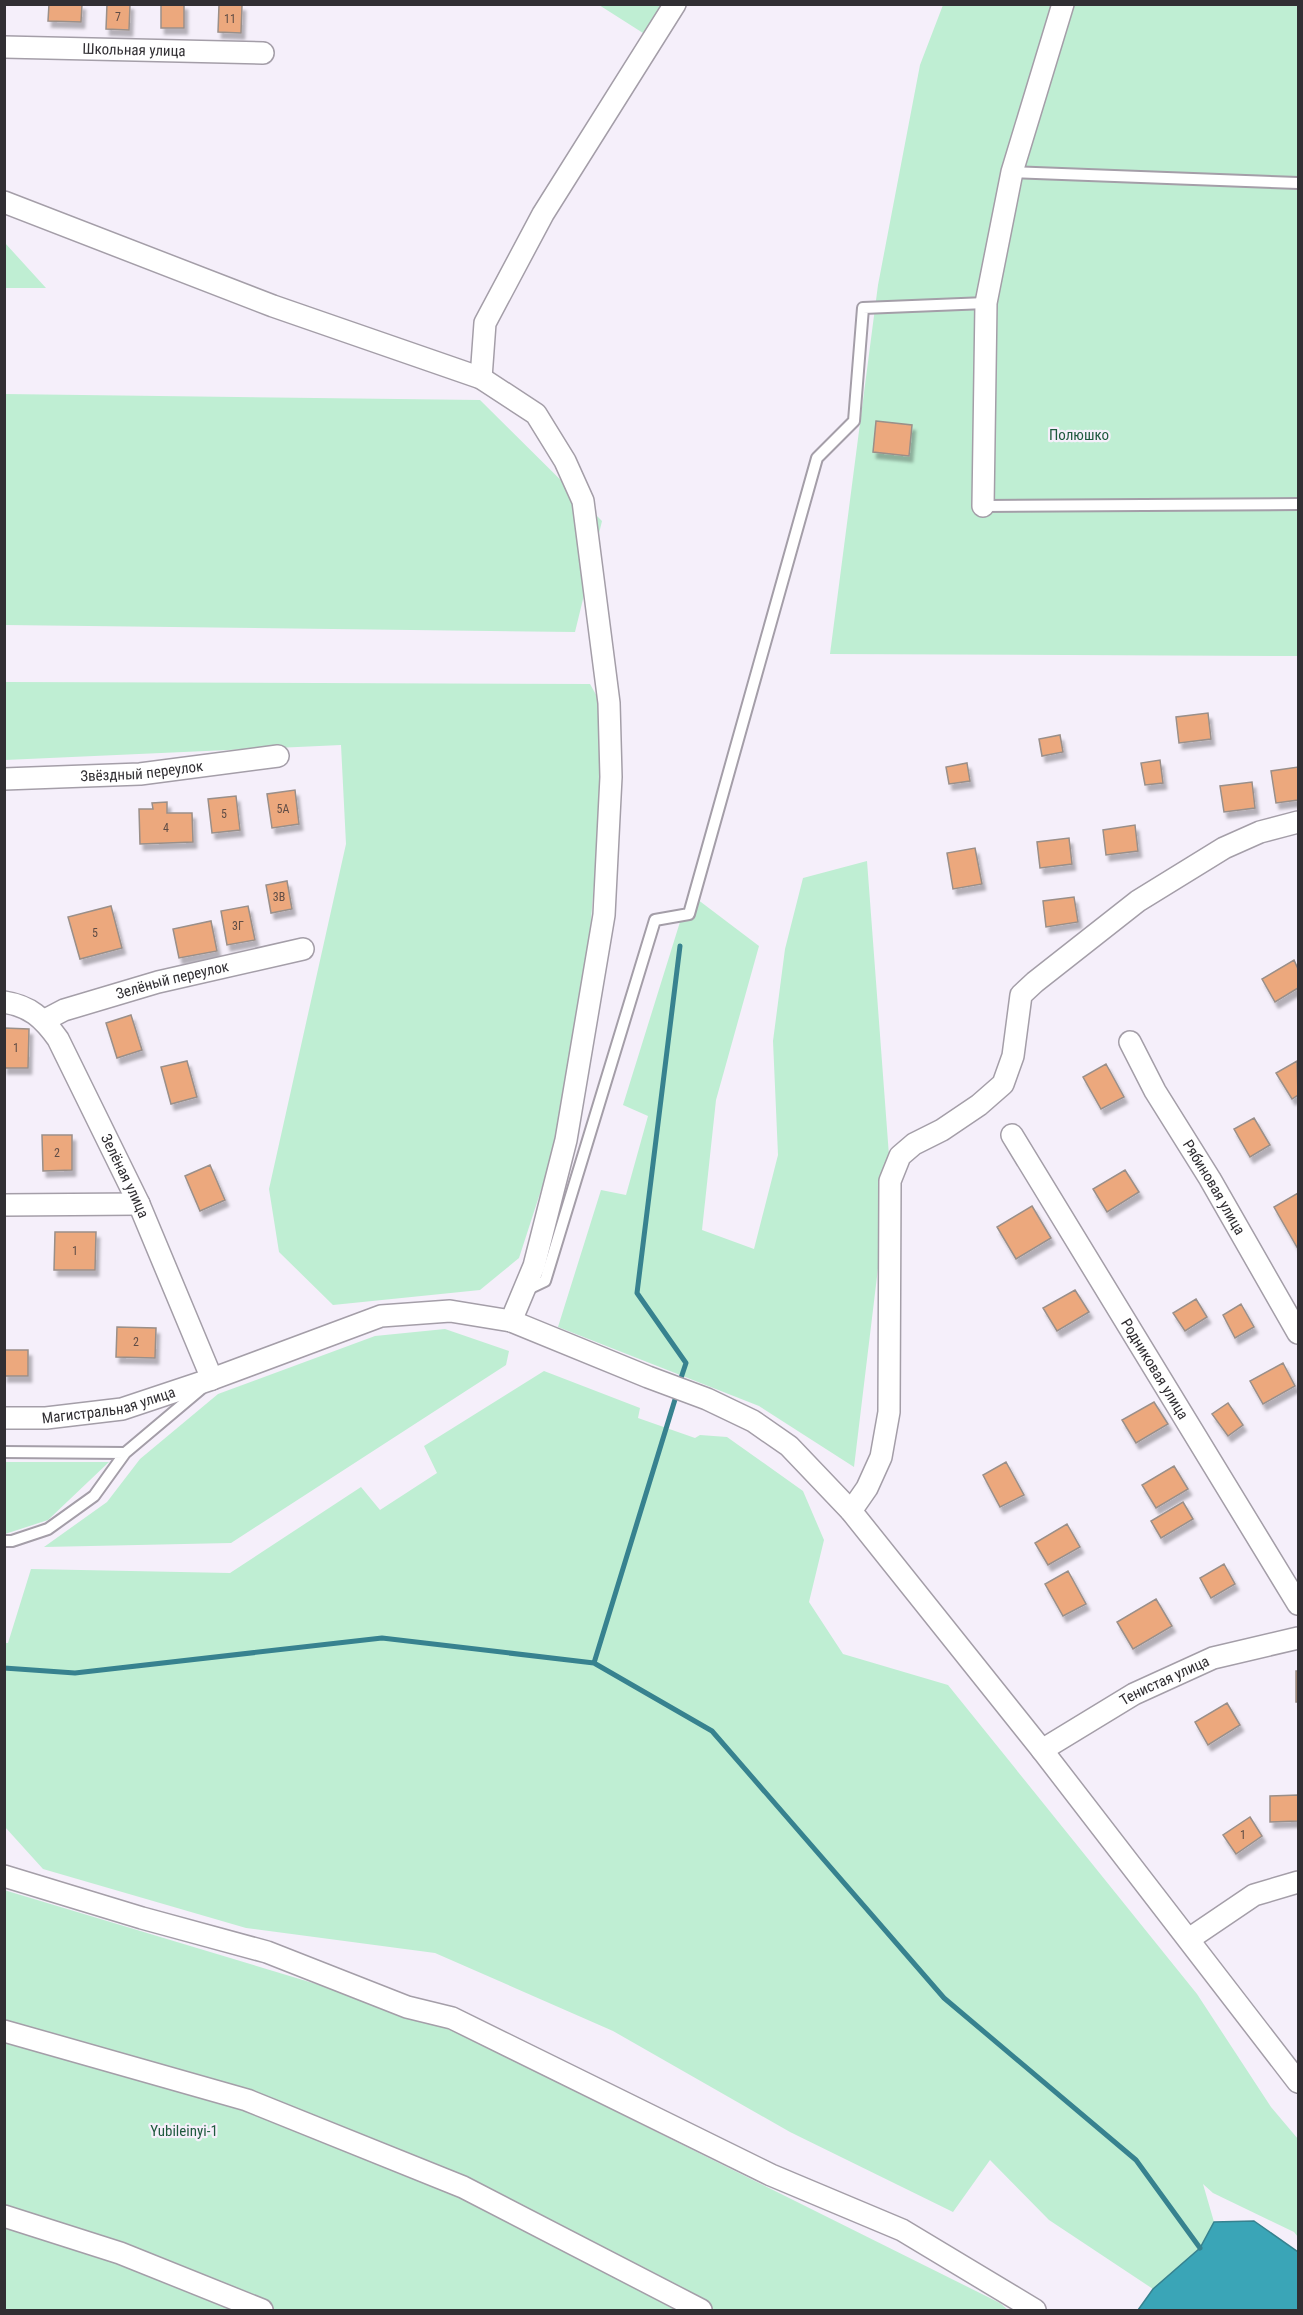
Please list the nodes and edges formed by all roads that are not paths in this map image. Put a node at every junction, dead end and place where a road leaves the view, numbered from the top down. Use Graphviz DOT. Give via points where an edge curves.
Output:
graph roads {
  1 [pos="675,4"];
  2 [pos="1062,4"];
  3 [pos="4,47"];
  4 [pos="263,53"];
  5 [pos="1012,172"];
  6 [pos="1299,183"];
  7 [pos="4,202"];
  8 [pos="986,303"];
  9 [pos="481,378"];
  10 [pos="1299,504"];
  11 [pos="983,506"];
  12 [pos="278,756"];
  13 [pos="4,779"];
  14 [pos="1299,822"];
  15 [pos="303,949"];
  16 [pos="4,1002"];
  17 [pos="45,1020"];
  18 [pos="1130,1042"];
  19 [pos="1012,1135"];
  20 [pos="139,1204"];
  21 [pos="4,1205"];
  22 [pos="523,1291"];
  23 [pos="511,1321"];
  24 [pos="1299,1333"];
  25 [pos="213,1379"];
  26 [pos="4,1418"];
  27 [pos="4,1452"];
  28 [pos="125,1453"];
  29 [pos="851,1511"];
  30 [pos="4,1541"];
  31 [pos="1299,1604"];
  32 [pos="1299,1638"];
  33 [pos="1042,1750"];
  34 [pos="4,1876"];
  35 [pos="1299,1882"];
  36 [pos="1189,1939"];
  37 [pos="4,2031"];
  38 [pos="1299,2082"];
  39 [pos="4,2216"];
  40 [pos="262,2310"];
  41 [pos="701,2310"];
  42 [pos="1035,2310"];
  1 -- 9 [label="street" via="543,214 490,313 485,323"];
  2 -- 5 [label="street"];
  3 -- 4 [label="street, Школьная улица"];
  5 -- 6 [label="lane"];
  5 -- 8 [label="street"];
  7 -- 9 [label="street" via="273,306"];
  8 -- 11 [label="street"];
  8 -- 22 [label="lane" via="863,308 854,421 817,458 689,914 655,920 545,1281"];
  9 -- 22 [label="street" via="536,414 565,461 583,501 609,703 611,777 604,915 566,1140 534,1266"];
  10 -- 11 [label="lane"];
  12 -- 13 [label="street, Звёздный переулок" via="140,774"];
  14 -- 29 [label="street" via="1260,832 1224,848 1138,901 1035,982 1021,995 1013,1056 1003,1083 980,1105 900,1156 890,1181 889,1412 881,1457"];
  15 -- 17 [label="street, Зелёный переулок" via="158,982 64,1010"];
  16 -- 17 [label="street, Зелёная улица" via="30,1008"];
  17 -- 20 [label="street, Зелёная улица" via="75,1071"];
  18 -- 24 [label="street, Рябиновая улица"];
  19 -- 31 [label="street, Родниковая улица"];
  20 -- 21 [label="street"];
  20 -- 25 [label="street, Зелёная улица"];
  22 -- 23 [label="street"];
  23 -- 25 [label="street, Магистральная улица" via="450,1311 381,1316"];
  23 -- 29 [label="street, Магистральная улица" via="753,1421 789,1446"];
  25 -- 26 [label="street, Магистральная улица" via="122,1409 46,1418"];
  25 -- 28 [label="lane"];
  27 -- 28 [label="lane"];
  28 -- 30 [label="lane" via="94,1496 48,1529"];
  29 -- 33 [label="street, Магистральная улица"];
  32 -- 33 [label="street, Тенистая улица" via="1213,1658 1134,1694"];
  33 -- 36 [label="street, Магистральная улица"];
  34 -- 42 [label="street" via="267,1952 407,2007 452,2018 771,2175 902,2230"];
  35 -- 36 [label="street" via="1254,1894"];
  36 -- 38 [label="street, Магистральная улица"];
  37 -- 41 [label="street" via="247,2100 453,2183"];
  39 -- 40 [label="street" via="120,2253"];
}
